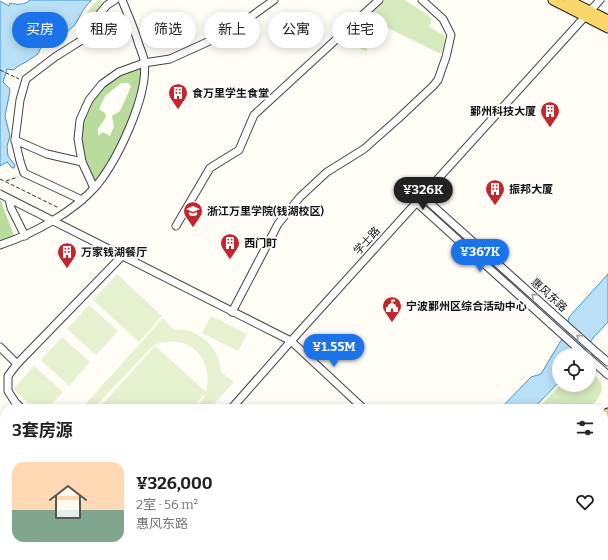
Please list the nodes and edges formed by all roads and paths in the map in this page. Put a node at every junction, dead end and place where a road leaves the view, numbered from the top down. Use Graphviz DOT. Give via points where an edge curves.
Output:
graph roads {
  1 [pos="114,0"];
  2 [pos="122,0"];
  3 [pos="274,0"];
  4 [pos="379,0"];
  5 [pos="422,0"];
  6 [pos="553,0"];
  7 [pos="568,0"];
  8 [pos="600,0"];
  9 [pos="588,14"];
  10 [pos="608,20"];
  11 [pos="608,28"];
  12 [pos="144,63"];
  13 [pos="0,70"];
  14 [pos="25,82"];
  15 [pos="15,140"];
  16 [pos="82,162"];
  17 [pos="26,174"];
  18 [pos="0,179"];
  19 [pos="6,181"];
  20 [pos="94,188"];
  21 [pos="0,194"];
  22 [pos="422,196"];
  23 [pos="9,199"];
  24 [pos="82,200"];
  25 [pos="417,203"];
  26 [pos="67,211"];
  27 [pos="52,221"];
  28 [pos="176,226"];
  29 [pos="24,236"];
  30 [pos="0,246"];
  31 [pos="122,256"];
  32 [pos="232,312"];
  33 [pos="291,342"];
  34 [pos="0,348"];
  35 [pos="577,348"];
  36 [pos="608,362"];
  37 [pos="17,364"];
  38 [pos="596,364"];
  39 [pos="608,375"];
  40 [pos="17,404"];
  41 [pos="236,404"];
  42 [pos="359,404"];
  1 -- 14 [label="street" via="107,4 82,40 44,65"];
  2 -- 12 [label="street"];
  3 -- 12 [label="street" via="225,34 170,59"];
  4 -- 28 [label="street" via="254,115 239,150 210,168"];
  5 -- 32 [label="street" via="443,19 451,35 438,80 364,149 327,172 300,197 278,224"];
  6 -- 9 [label="main road"];
  7 -- 9 [label="main road"];
  8 -- 9 [label="street, 学士路"];
  9 -- 10 [label="main road"];
  9 -- 11 [label="main road"];
  9 -- 22 [label="street, 学士路"];
  12 -- 16 [label="street" via="119,72 102,84 90,100 80,120 78,139"];
  12 -- 20 [label="street" via="139,104 130,128 112,164"];
  13 -- 14 [label="path"];
  14 -- 15 [label="street"];
  15 -- 16 [label="street" via="47,154"];
  15 -- 17 [label="street"];
  16 -- 20 [label="street"];
  17 -- 19 [label="path"];
  17 -- 24 [label="street"];
  18 -- 19 [label="path"];
  19 -- 26 [label="path"];
  20 -- 24 [label="street"];
  21 -- 23 [label="street"];
  22 -- 25 [label="street, 学士路"];
  36 -- 22 [label="street, 惠风东路, one-way"];
  23 -- 27 [label="street"];
  23 -- 29 [label="street"];
  24 -- 26 [label="street"];
  25 -- 33 [label="street, 学士路"];
  25 -- 35 [label="street, 惠风东路"];
  26 -- 27 [label="street"];
  27 -- 29 [label="street"];
  27 -- 31 [label="street"];
  29 -- 30 [label="street"];
  31 -- 32 [label="street"];
  31 -- 37 [label="street"];
  32 -- 33 [label="street"];
  33 -- 41 [label="street, 学士路"];
  33 -- 42 [label="street"];
  34 -- 37 [label="street"];
  37 -- 40 [label="street" via="8,376 8,391"];
  38 -- 39 [label="street"];
}
